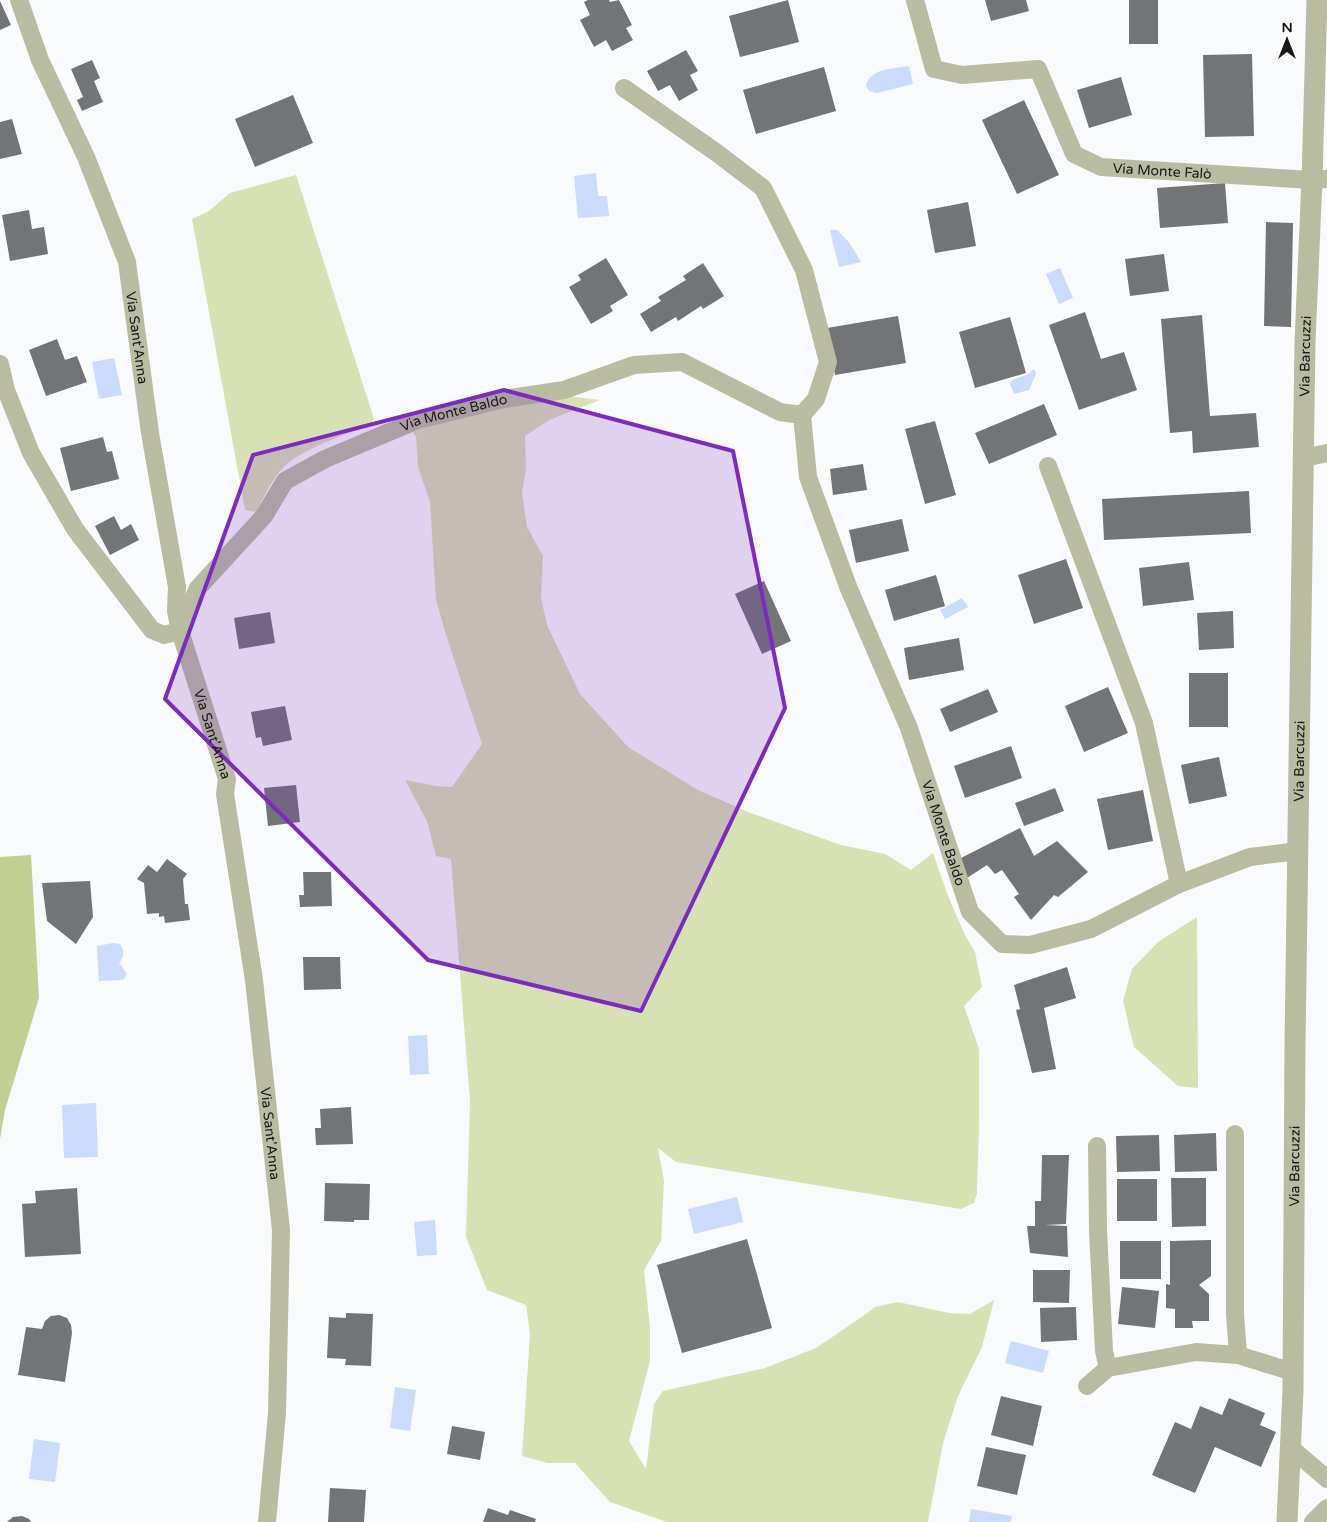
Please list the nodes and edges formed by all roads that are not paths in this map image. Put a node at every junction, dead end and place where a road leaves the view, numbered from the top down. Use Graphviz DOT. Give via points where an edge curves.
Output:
graph roads {
  1 [pos="19,0"];
  2 [pos="915,0"];
  3 [pos="1317,0"];
  4 [pos="624,88"];
  5 [pos="1320,180"];
  6 [pos="0,364"];
  7 [pos="802,415"];
  8 [pos="1327,453"];
  9 [pos="1304,458"];
  10 [pos="1048,466"];
  11 [pos="180,631"];
  12 [pos="1298,851"];
  13 [pos="1179,884"];
  14 [pos="1235,1134"];
  15 [pos="1097,1146"];
  16 [pos="1238,1355"];
  17 [pos="1108,1368"];
  18 [pos="1293,1372"];
  19 [pos="1087,1386"];
  20 [pos="1290,1448"];
  21 [pos="1327,1479"];
  22 [pos="1327,1508"];
  23 [pos="267,1522"];
  24 [pos="1287,1522"];
  25 [pos="1313,1522"];
  1 -- 11 [label="street, Via Sant'Anna" via="40,60 86,157 127,262 150,433 177,587 176,611"];
  2 -- 5 [label="street, Via Monte Falò" via="934,69 962,75 1038,69 1074,154 1101,167"];
  3 -- 5 [label="street, Via Barcuzzi"];
  4 -- 7 [label="street" via="764,188 804,270 828,362 816,399"];
  5 -- 9 [label="street, Via Barcuzzi" via="1305,341"];
  6 -- 11 [label="street" via="6,390 31,454 75,529 152,630 164,635"];
  7 -- 11 [label="street, Via Monte Baldo" via="780,412 682,362 634,365 564,390 504,399 418,420 325,458 285,481 264,516 198,588"];
  7 -- 13 [label="street, Via Monte Baldo" via="808,477 849,589 909,728 970,912 1002,944 1030,945 1091,929"];
  8 -- 9 [label="street"];
  9 -- 12 [label="street, Via Barcuzzi"];
  10 -- 13 [label="street" via="1144,723"];
  11 -- 23 [label="street, Via Sant'Anna" via="227,779 225,794 254,980 281,1230 277,1413"];
  12 -- 13 [label="street, Via Monte Baldo" via="1250,857"];
  12 -- 18 [label="street, Via Barcuzzi"];
  14 -- 16 [label="street"];
  15 -- 17 [label="street" via="1098,1230 1104,1351"];
  16 -- 17 [label="street" via="1196,1352"];
  16 -- 18 [label="street"];
  17 -- 19 [label="street"];
  18 -- 20 [label="street, Via Barcuzzi"];
  20 -- 21 [label="street"];
  20 -- 24 [label="street, Via Barcuzzi"];
  22 -- 25 [label="street"];
}
